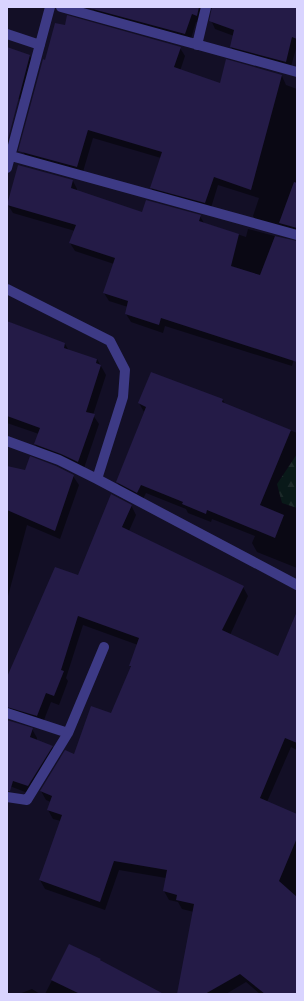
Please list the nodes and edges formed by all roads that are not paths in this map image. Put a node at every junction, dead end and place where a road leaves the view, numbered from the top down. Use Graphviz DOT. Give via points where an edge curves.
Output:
graph roads {
  1 [pos="50,7"];
  2 [pos="61,7"];
  3 [pos="206,7"];
  4 [pos="7,34"];
  5 [pos="40,45"];
  6 [pos="197,45"];
  7 [pos="297,72"];
  8 [pos="11,156"];
  9 [pos="7,168"];
  10 [pos="297,235"];
  11 [pos="7,289"];
  12 [pos="7,441"];
  13 [pos="97,479"];
  14 [pos="297,585"];
  15 [pos="104,646"];
  16 [pos="7,712"];
  17 [pos="68,733"];
  18 [pos="7,797"];
  1 -- 5 [label="street"];
  2 -- 6 [label="street"];
  3 -- 6 [label="street"];
  4 -- 5 [label="street"];
  5 -- 8 [label="street"];
  6 -- 7 [label="street"];
  8 -- 9 [label="street"];
  8 -- 10 [label="street"];
  11 -- 13 [label="street" via="110,341 125,370 123,397"];
  12 -- 13 [label="street" via="59,460"];
  13 -- 14 [label="street"];
  15 -- 17 [label="street"];
  16 -- 17 [label="street"];
  17 -- 18 [label="street" via="27,800"];
}
